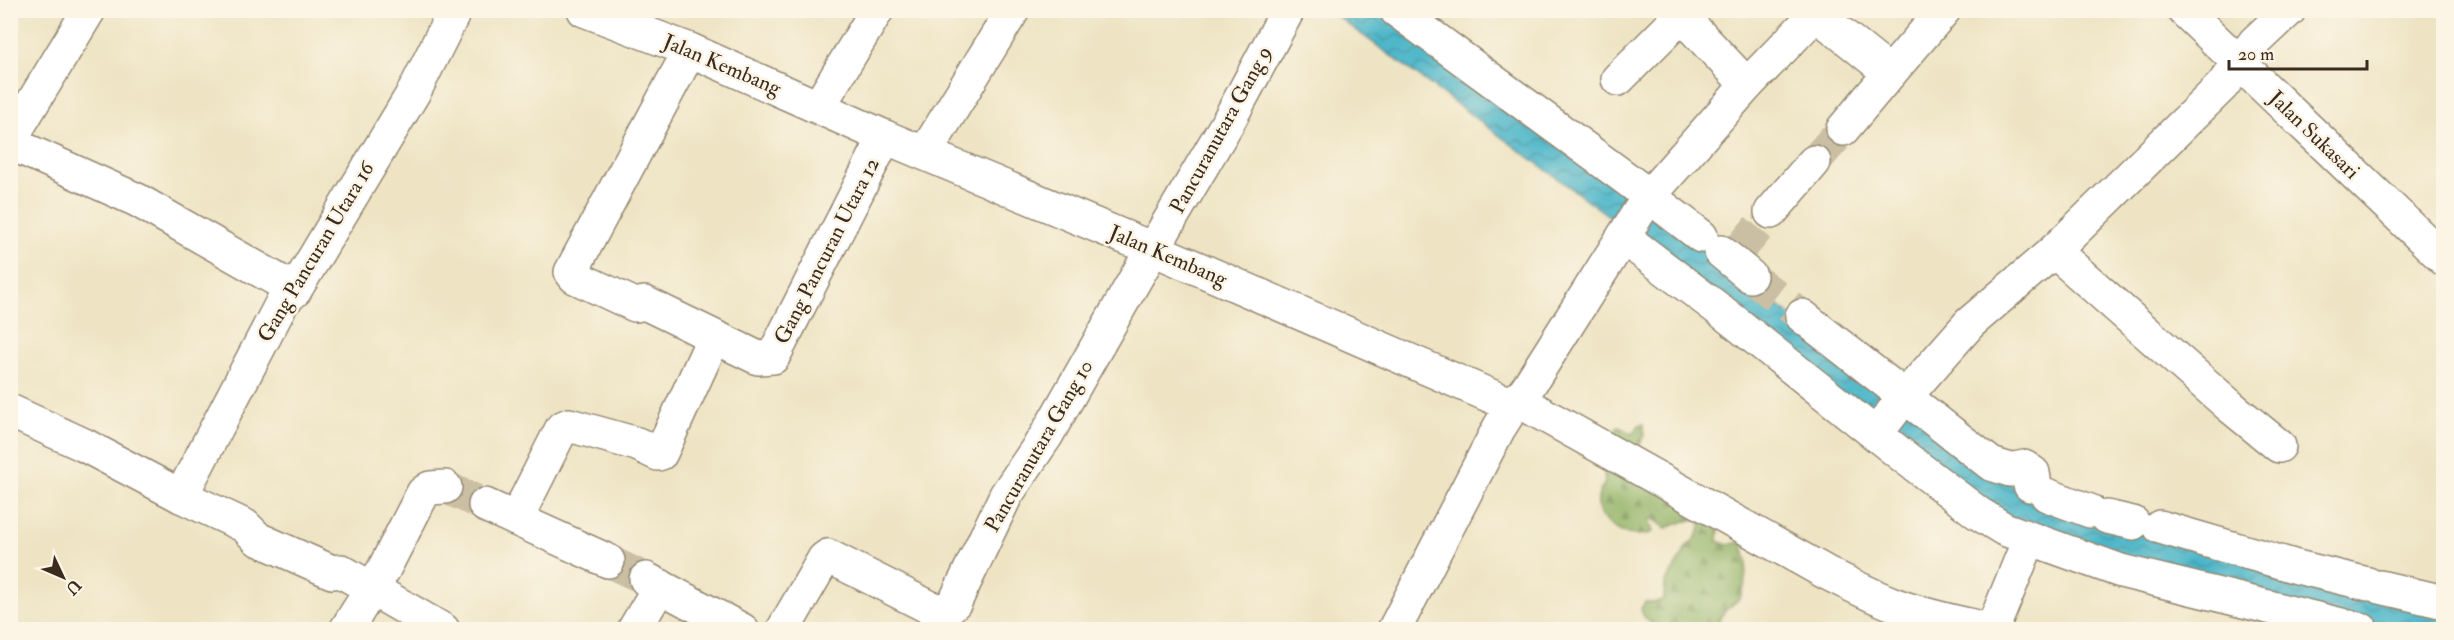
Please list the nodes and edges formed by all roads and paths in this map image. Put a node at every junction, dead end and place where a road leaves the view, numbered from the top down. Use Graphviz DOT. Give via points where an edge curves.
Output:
graph roads {
  1 [pos="89,10"];
  2 [pos="455,10"];
  3 [pos="584,10"];
  4 [pos="877,10"];
  5 [pos="1013,10"];
  6 [pos="1288,10"];
  7 [pos="1396,10"];
  8 [pos="1944,10"];
  9 [pos="2184,10"];
  10 [pos="2289,10"];
  11 [pos="1678,14"];
  12 [pos="633,19"];
  13 [pos="690,50"];
  14 [pos="2239,64"];
  15 [pos="1890,74"];
  16 [pos="1618,79"];
  17 [pos="1747,85"];
  18 [pos="819,106"];
  19 [pos="1843,129"];
  20 [pos="885,137"];
  21 [pos="10,142"];
  22 [pos="925,153"];
  23 [pos="1814,162"];
  24 [pos="1648,198"];
  25 [pos="1771,212"];
  26 [pos="1624,235"];
  27 [pos="1153,249"];
  28 [pos="2054,251"];
  29 [pos="1728,255"];
  30 [pos="2444,259"];
  31 [pos="296,290"];
  32 [pos="1802,316"];
  33 [pos="714,337"];
  34 [pos="1903,399"];
  35 [pos="1515,403"];
  36 [pos="10,411"];
  37 [pos="1878,431"];
  38 [pos="2279,446"];
  39 [pos="445,487"];
  40 [pos="2034,489"];
  41 [pos="181,496"];
  42 [pos="485,505"];
  43 [pos="516,519"];
  44 [pos="2014,530"];
  45 [pos="608,561"];
  46 [pos="370,589"];
  47 [pos="2444,602"];
  48 [pos="2295,622"];
  49 [pos="346,630"];
  50 [pos="443,630"];
  51 [pos="634,630"];
  52 [pos="742,630"];
  53 [pos="783,630"];
  54 [pos="1394,630"];
  55 [pos="1990,630"];
  56 [pos="2362,630"];
  1 -- 21 [label="street"];
  2 -- 31 [label="street, Gang Pancuran Utara 16" via="415,90"];
  3 -- 12 [label="street, Jalan Kembang"];
  4 -- 18 [label="street"];
  5 -- 22 [label="street"];
  6 -- 27 [label="street, Pancuranutara Gang 9"];
  7 -- 24 [label="street"];
  8 -- 15 [label="street"];
  9 -- 14 [label="street, Jalan Sukasari"];
  10 -- 14 [label="street" via="2255,42"];
  11 -- 16 [label="street"];
  11 -- 17 [label="street"];
  12 -- 13 [label="street, Jalan Kembang"];
  13 -- 18 [label="street, Jalan Kembang"];
  13 -- 33 [label="street" via="571,272 574,277 635,305 645,303"];
  14 -- 28 [label="street" via="2222,86"];
  14 -- 30 [label="street, Jalan Sukasari"];
  15 -- 17 [label="street" via="1813,17"];
  15 -- 19 [label="street"];
  17 -- 24 [label="street"];
  18 -- 20 [label="street, Jalan Kembang"];
  20 -- 22 [label="street, Jalan Kembang"];
  20 -- 33 [label="street, Gang Pancuran Utara 12" via="774,357 758,358"];
  21 -- 31 [label="street" via="137,200"];
  22 -- 27 [label="street, Jalan Kembang"];
  23 -- 25 [label="street"];
  24 -- 26 [label="street"];
  24 -- 29 [label="street"];
  26 -- 35 [label="street"];
  26 -- 37 [label="street"];
  27 -- 35 [label="street, Jalan Kembang" via="1500,400"];
  27 -- 53 [label="street, Pancuranutara Gang 10" via="1046,436 1006,495 955,602 947,609 935,610 828,556"];
  28 -- 34 [label="street" via="1970,323"];
  28 -- 38 [label="street"];
  31 -- 41 [label="street, Gang Pancuran Utara 16" via="283,300"];
  32 -- 34 [label="street" via="1879,374"];
  33 -- 43 [label="street" via="661,453 569,425 562,428"];
  34 -- 37 [label="street"];
  34 -- 40 [label="street" via="1990,464 2010,470 2024,467 2033,473"];
  35 -- 54 [label="street"];
  35 -- 55 [label="street, Jalan Kembang" via="1528,406 1825,572 1891,603"];
  36 -- 41 [label="street"];
  37 -- 44 [label="street" via="1978,513"];
  39 -- 46 [label="street" via="423,493"];
  40 -- 44 [label="street"];
  40 -- 47 [label="street" via="2122,519 2296,567"];
  41 -- 46 [label="street" via="245,526 258,539 332,572 341,571"];
  42 -- 43 [label="street"];
  43 -- 45 [label="street"];
  44 -- 48 [label="street" via="2121,571"];
  44 -- 55 [label="street"];
  46 -- 49 [label="street"];
  46 -- 50 [label="street"];
  48 -- 56 [label="street"];
  51 -- 52 [label="street" via="653,582"];
}
